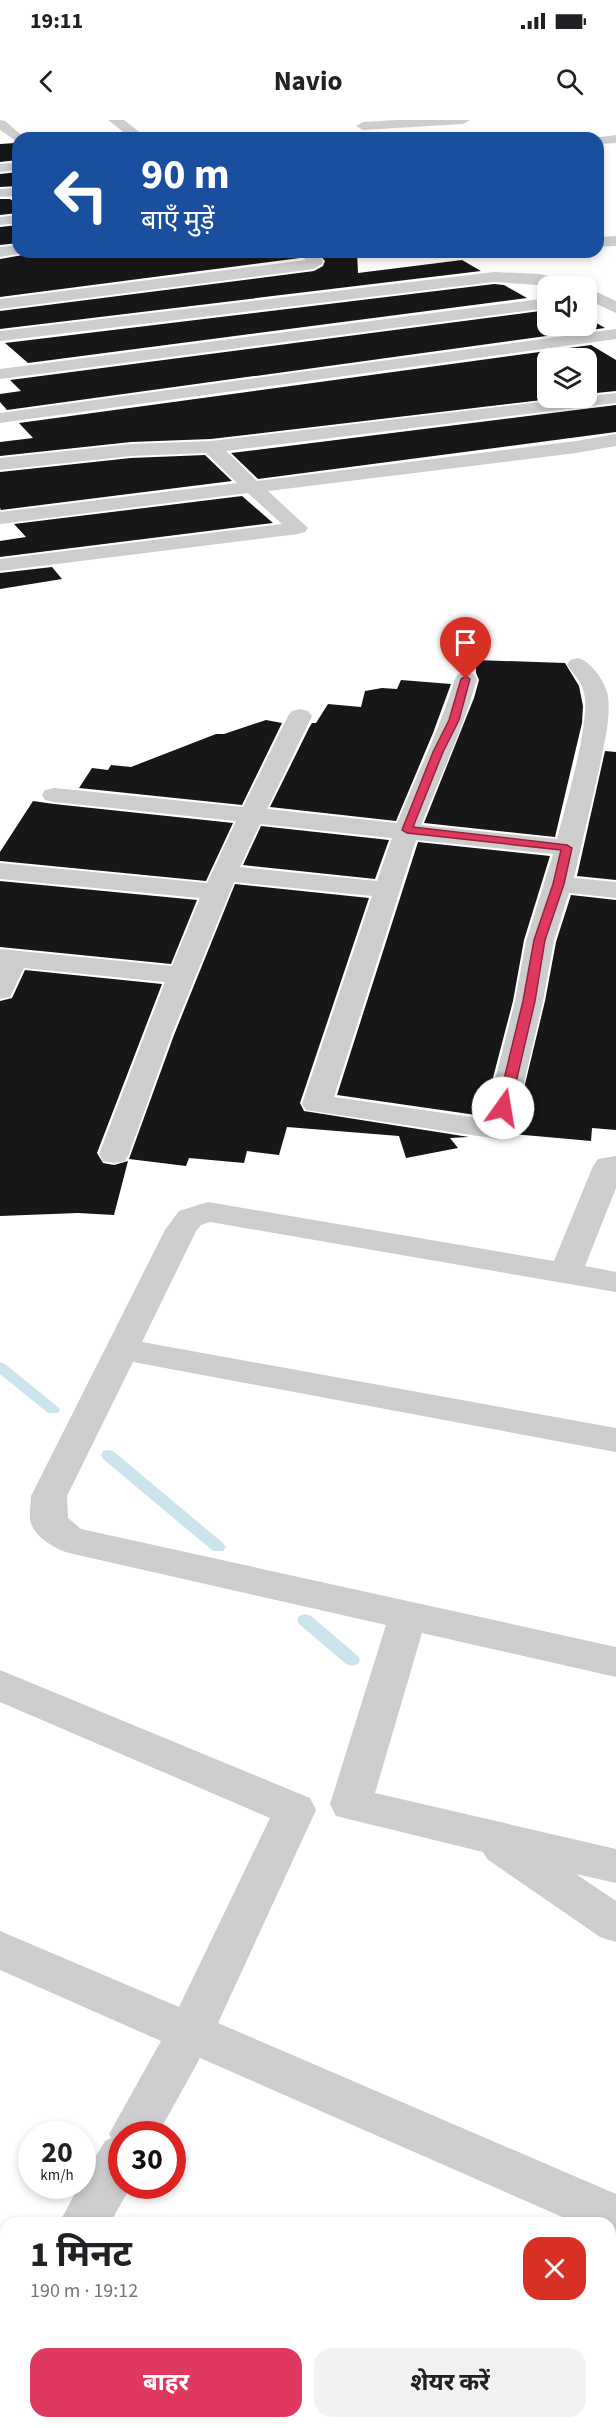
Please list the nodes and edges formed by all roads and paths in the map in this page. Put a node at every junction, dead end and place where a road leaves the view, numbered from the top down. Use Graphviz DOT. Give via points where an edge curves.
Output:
graph roads {
  1 [pos="115,120"];
  2 [pos="463,120"];
  3 [pos="391,122"];
  4 [pos="0,124"];
  5 [pos="363,126"];
  6 [pos="132,132"];
  7 [pos="12,133"];
  8 [pos="312,258"];
  9 [pos="537,279"];
  10 [pos="616,295"];
  11 [pos="597,296"];
  12 [pos="597,299"];
  13 [pos="0,304"];
  14 [pos="537,304"];
  15 [pos="616,308"];
  16 [pos="213,309"];
  17 [pos="616,334"];
  18 [pos="0,336"];
  19 [pos="255,341"];
  20 [pos="0,374"];
  21 [pos="303,376"];
  22 [pos="320,388"];
  23 [pos="616,398"];
  24 [pos="0,418"];
  25 [pos="616,440"];
  26 [pos="211,447"];
  27 [pos="0,464"];
  28 [pos="252,488"];
  29 [pos="0,518"];
  30 [pos="0,565"];
  31 [pos="578,665"];
  32 [pos="466,679"];
  33 [pos="300,716"];
  34 [pos="54,795"];
  35 [pos="254,815"];
  36 [pos="407,830"];
  37 [pos="567,848"];
  38 [pos="0,871"];
  39 [pos="220,883"];
  40 [pos="559,884"];
  41 [pos="616,890"];
  42 [pos="388,891"];
  43 [pos="7,958"];
  44 [pos="182,975"];
  45 [pos="0,991"];
  46 [pos="114,1154"];
  47 [pos="616,1165"];
  48 [pos="566,1273"];
  49 [pos="616,1282"];
  50 [pos="120,1349"];
  51 [pos="616,1440"];
  52 [pos="408,1616"];
  53 [pos="616,1662"];
  54 [pos="0,1686"];
  55 [pos="485,1836"];
  56 [pos="616,1866"];
  57 [pos="616,1924"];
  58 [pos="0,1950"];
  59 [pos="190,2033"];
  60 [pos="141,2121"];
  61 [pos="108,2181"];
  62 [pos="87,2217"];
  63 [pos="616,2217"];
  1 -- 6 [label="street"];
  2 -- 3 [label="street"];
  3 -- 5 [label="street"];
  4 -- 7 [label="street"];
  8 -- 13 [label="street" via="314,264"];
  9 -- 16 [label="street" via="494,277"];
  10 -- 11 [label="street"];
  12 -- 15 [label="street"];
  14 -- 19 [label="street"];
  16 -- 18 [label="street"];
  16 -- 19 [label="street"];
  17 -- 21 [label="street"];
  19 -- 20 [label="street"];
  19 -- 21 [label="street"];
  21 -- 22 [label="street"];
  21 -- 24 [label="street"];
  23 -- 26 [label="street"];
  25 -- 28 [label="street"];
  26 -- 27 [label="street" via="131,450"];
  26 -- 28 [label="street"];
  28 -- 29 [label="street"];
  28 -- 30 [label="street" via="298,528"];
  31 -- 37 [label="street" via="596,693 597,710"];
  32 -- 36 [label="street" via="454,720"];
  33 -- 35 [label="street"];
  34 -- 35 [label="street"];
  35 -- 36 [label="street"];
  35 -- 39 [label="street"];
  36 -- 37 [label="street"];
  36 -- 42 [label="street"];
  37 -- 40 [label="street"];
  38 -- 39 [label="street"];
  39 -- 42 [label="street"];
  39 -- 44 [label="street"];
  40 -- 41 [label="street"];
  40 -- 42 [label="street" via="540,940 498,1130 317,1104"];
  43 -- 44 [label="street"];
  43 -- 45 [label="street"];
  44 -- 46 [label="street"];
  47 -- 48 [label="street" via="609,1166"];
  48 -- 49 [label="street"];
  48 -- 50 [label="street" via="208,1212 190,1218 181,1230"];
  50 -- 51 [label="street"];
  50 -- 52 [label="street" via="49,1496 49,1522 69,1540"];
  52 -- 53 [label="street"];
  52 -- 55 [label="street" via="351,1804"];
  54 -- 59 [label="street" via="295,1810"];
  55 -- 56 [label="street"];
  55 -- 57 [label="street"];
  58 -- 59 [label="street"];
  59 -- 60 [label="street"];
  59 -- 63 [label="street"];
  61 -- 62 [label="street"];
}
